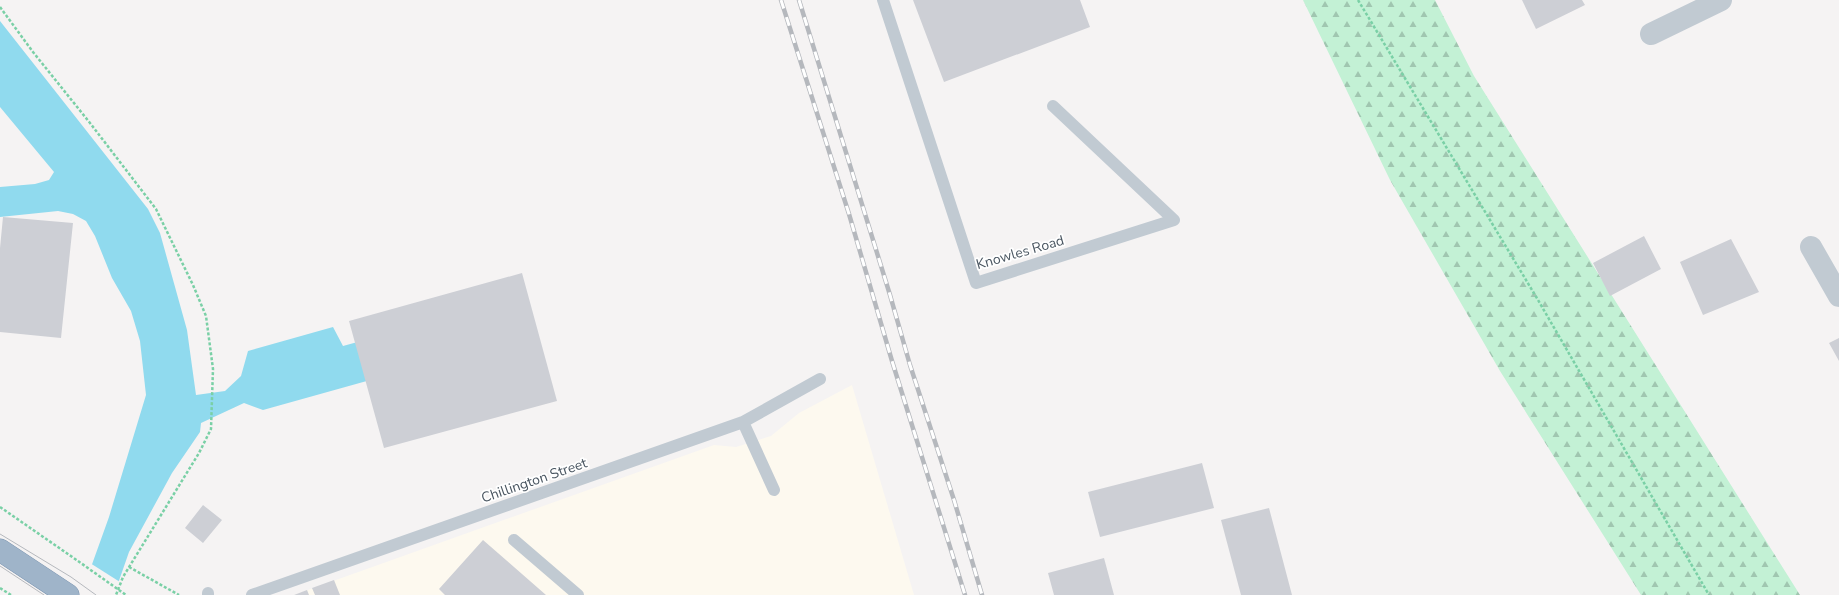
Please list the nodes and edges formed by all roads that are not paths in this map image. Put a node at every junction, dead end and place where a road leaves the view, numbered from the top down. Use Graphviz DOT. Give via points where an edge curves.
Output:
graph roads {
  1 [pos="883,0"];
  2 [pos="1721,0"];
  3 [pos="1651,34"];
  4 [pos="1053,106"];
  5 [pos="1811,247"];
  6 [pos="1839,296"];
  7 [pos="820,379"];
  8 [pos="743,422"];
  9 [pos="774,490"];
  10 [pos="514,540"];
  11 [pos="0,550"];
  12 [pos="66,593"];
  13 [pos="252,595"];
  14 [pos="578,595"];
  1 -- 4 [label="lane, Knowles Road" via="976,283 1174,220"];
  2 -- 3 [label="street"];
  5 -- 6 [label="street"];
  7 -- 8 [label="lane, Chillington Street"];
  8 -- 9 [label="lane"];
  8 -- 13 [label="lane, Chillington Street"];
  10 -- 14 [label="lane"];
  11 -- 12 [label="highway"];
}
